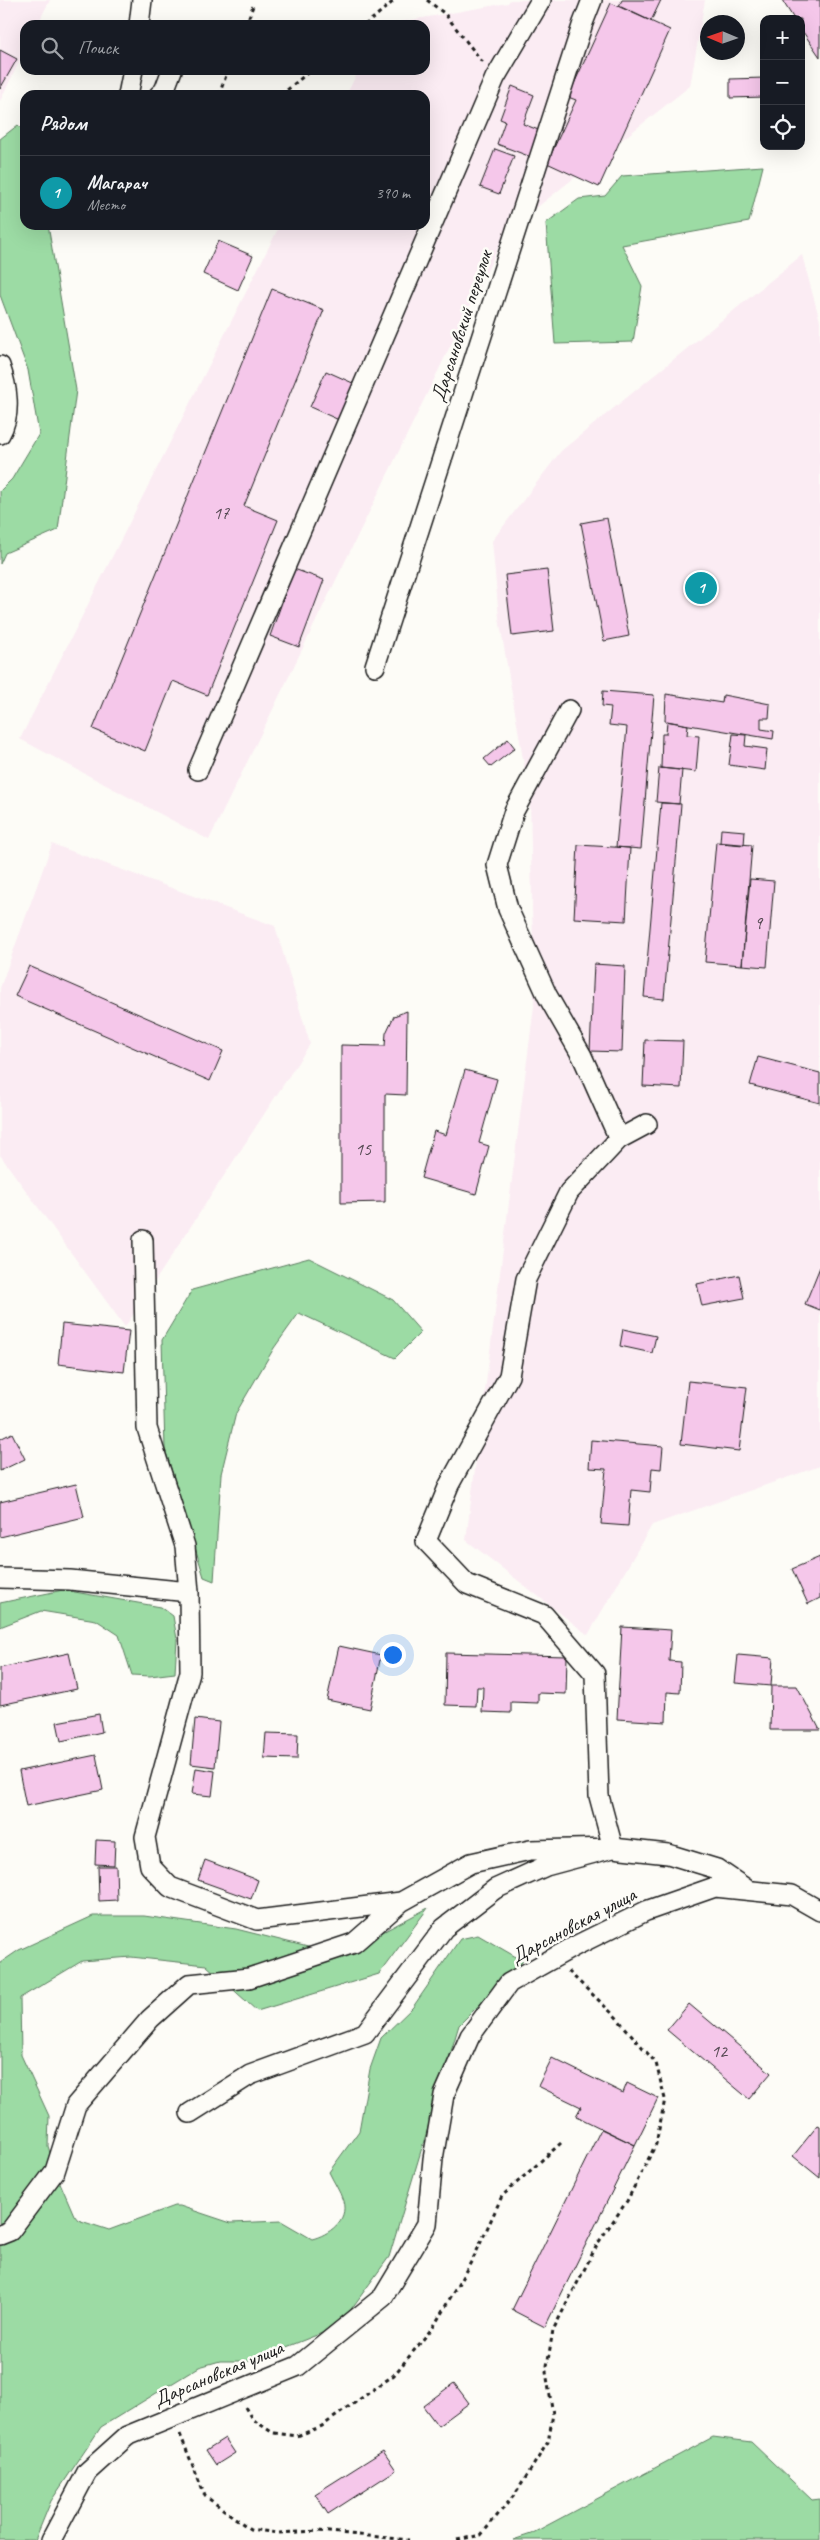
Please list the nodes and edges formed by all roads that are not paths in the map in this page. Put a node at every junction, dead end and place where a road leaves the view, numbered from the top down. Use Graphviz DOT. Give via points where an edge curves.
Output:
graph roads {
  1 [pos="142,0"];
  2 [pos="541,0"];
  3 [pos="592,0"];
  4 [pos="140,20"];
  5 [pos="133,75"];
  6 [pos="170,75"];
  7 [pos="131,90"];
  8 [pos="164,90"];
  9 [pos="430,229"];
  10 [pos="430,230"];
  11 [pos="0,366"];
  12 [pos="0,434"];
  13 [pos="375,666"];
  14 [pos="569,710"];
  15 [pos="198,770"];
  16 [pos="646,1124"];
  17 [pos="619,1139"];
  18 [pos="143,1240"];
  19 [pos="0,1578"];
  20 [pos="189,1592"];
  21 [pos="613,1848"];
  22 [pos="748,1891"];
  23 [pos="401,1902"];
  24 [pos="820,1911"];
  25 [pos="190,2113"];
  26 [pos="0,2235"];
  27 [pos="51,2540"];
  1 -- 4 [label="street"];
  2 -- 9 [label="street" via="495,78"];
  3 -- 13 [label="street, Дарсановский переулок"];
  5 -- 7 [label="street"];
  6 -- 8 [label="street"];
  10 -- 15 [label="street"];
  11 -- 12 [label="street" via="6,384 7,407"];
  14 -- 17 [label="street" via="514,811 497,865 508,909 547,995 582,1056"];
  16 -- 17 [label="street"];
  17 -- 21 [label="street" via="569,1192 526,1279 509,1376 449,1485 426,1541 467,1584 544,1615 595,1674 599,1796"];
  18 -- 20 [label="street" via="147,1428 185,1546"];
  19 -- 20 [label="street" via="70,1580"];
  20 -- 23 [label="street" via="190,1672 145,1837 150,1866 170,1887 257,1920"];
  21 -- 22 [label="street" via="668,1854 717,1869"];
  21 -- 23 [label="street" via="530,1850 471,1862"];
  21 -- 25 [label="street" via="546,1866 495,1889 444,1928 365,2033 250,2076"];
  22 -- 24 [label="street, Дарсановская улица" via="792,1895"];
  22 -- 27 [label="street, Дарсановская улица" via="715,1887 646,1910 509,1983 470,2036 444,2095 433,2159 427,2224 383,2297 298,2366 127,2436 86,2472"];
  23 -- 26 [label="street" via="354,1944 249,1978 189,1984 150,2019 76,2105 55,2171 10,2231"];
}
